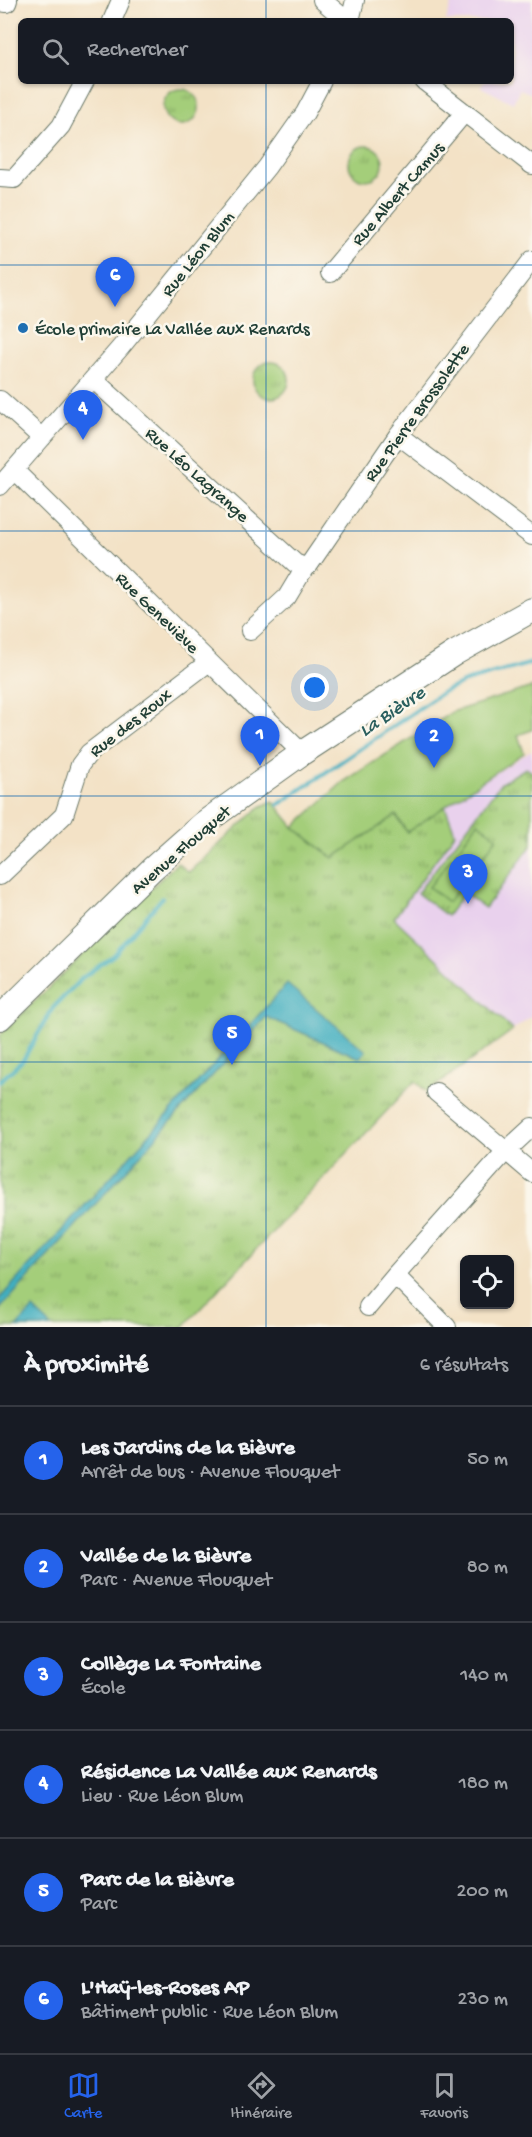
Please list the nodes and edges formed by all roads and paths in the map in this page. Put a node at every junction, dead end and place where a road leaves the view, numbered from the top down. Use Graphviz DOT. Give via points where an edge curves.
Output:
graph roads {
  1 [pos="8,0"];
  2 [pos="121,0"];
  3 [pos="322,0"];
  4 [pos="355,0"];
  5 [pos="0,2"];
  6 [pos="113,18"];
  7 [pos="345,18"];
  8 [pos="350,18"];
  9 [pos="83,84"];
  10 [pos="320,84"];
  11 [pos="428,84"];
  12 [pos="464,113"];
  13 [pos="532,165"];
  14 [pos="0,178"];
  15 [pos="532,260"];
  16 [pos="330,273"];
  17 [pos="93,379"];
  18 [pos="0,400"];
  19 [pos="398,435"];
  20 [pos="42,438"];
  21 [pos="15,471"];
  22 [pos="0,486"];
  23 [pos="532,536"];
  24 [pos="305,567"];
  25 [pos="532,610"];
  26 [pos="250,631"];
  27 [pos="209,662"];
  28 [pos="302,753"];
  29 [pos="0,876"];
  30 [pos="0,1018"];
  31 [pos="436,1092"];
  32 [pos="532,1127"];
  33 [pos="506,1151"];
  34 [pos="532,1173"];
  35 [pos="395,1275"];
  36 [pos="368,1307"];
  37 [pos="447,1327"];
  1 -- 5 [label="street"];
  2 -- 6 [label="street"];
  3 -- 7 [label="street"];
  4 -- 8 [label="street"];
  9 -- 14 [label="street" via="61,126 15,180"];
  10 -- 17 [label="street, Rue Léon Blum" via="267,167"];
  11 -- 12 [label="street"];
  12 -- 13 [label="street"];
  12 -- 16 [label="street, Rue Albert Camus"];
  15 -- 19 [label="street, Rue Pierre Brossolette"];
  17 -- 20 [label="street, Rue Léon Blum"];
  17 -- 24 [label="street, Rue Léo Lagrange" via="295,563"];
  18 -- 20 [label="street"];
  19 -- 23 [label="street"];
  19 -- 24 [label="street, Rue Pierre Brossolette"];
  20 -- 21 [label="street, Rue Léon Blum"];
  21 -- 22 [label="street, Rue Léon Blum"];
  21 -- 27 [label="street, Rue Geneviève"];
  24 -- 26 [label="street, Rue Pierre Brossolette" via="287,597"];
  25 -- 28 [label="main road, Avenue Flouquet" via="455,653"];
  27 -- 28 [label="street, Rue Geneviève"];
  27 -- 29 [label="street, Rue des Roux" via="89,753 80,765 64,815"];
  28 -- 30 [label="main road, Avenue Flouquet" via="204,823"];
  31 -- 33 [label="street"];
  32 -- 33 [label="street"];
  33 -- 34 [label="street"];
  33 -- 35 [label="street"];
  35 -- 36 [label="street"];
  35 -- 37 [label="street"];
}
